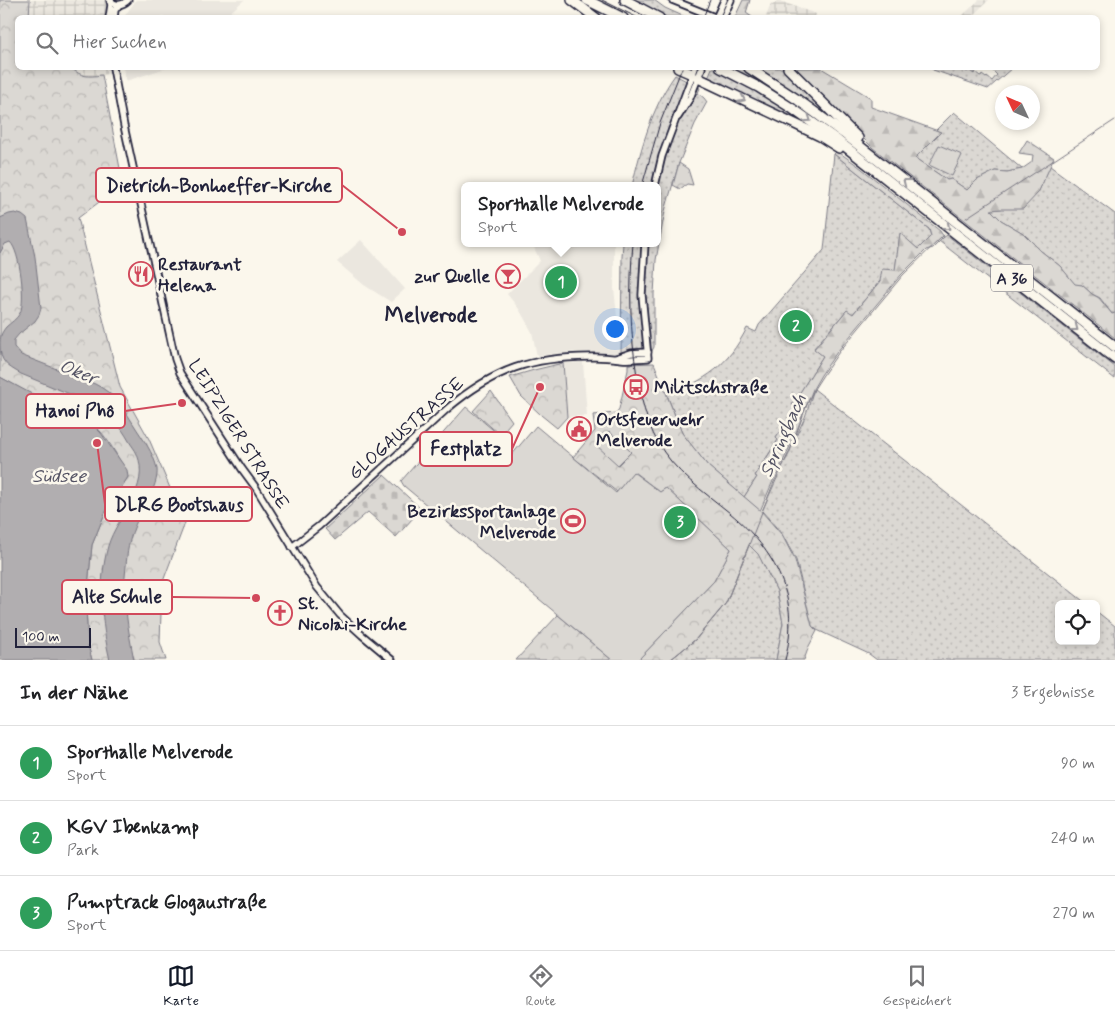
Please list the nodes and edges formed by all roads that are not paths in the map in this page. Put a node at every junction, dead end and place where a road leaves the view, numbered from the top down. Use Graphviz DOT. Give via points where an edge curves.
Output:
graph roads {
  1 [pos="110,0"];
  2 [pos="128,0"];
  3 [pos="572,0"];
  4 [pos="588,0"];
  5 [pos="625,0"];
  6 [pos="672,0"];
  7 [pos="724,0"];
  8 [pos="731,0"];
  9 [pos="119,5"];
  10 [pos="109,15"];
  11 [pos="114,15"];
  12 [pos="592,15"];
  13 [pos="617,15"];
  14 [pos="653,15"];
  15 [pos="711,15"];
  16 [pos="717,15"];
  17 [pos="724,15"];
  18 [pos="113,70"];
  19 [pos="725,70"];
  20 [pos="753,70"];
  21 [pos="790,70"];
  22 [pos="695,73"];
  23 [pos="883,163"];
  24 [pos="866,164"];
  25 [pos="656,182"];
  26 [pos="645,247"];
  27 [pos="1115,347"];
  28 [pos="1115,360"];
  29 [pos="292,547"];
  30 [pos="392,660"];
  1 -- 9 [label="street"];
  1 -- 10 [label="street"];
  2 -- 9 [label="street"];
  3 -- 12 [label="highway"];
  4 -- 13 [label="highway"];
  5 -- 14 [label="highway"];
  6 -- 15 [label="street"];
  7 -- 16 [label="street"];
  8 -- 17 [label="street"];
  9 -- 11 [label="street"];
  18 -- 29 [label="street, LEIPZIGER STRASSE" via="177,366"];
  19 -- 24 [label="highway, A 36, one-way" via="793,109"];
  20 -- 23 [label="highway, A 36"];
  21 -- 23 [label="highway"];
  22 -- 24 [label="highway, one-way" via="820,136"];
  22 -- 25 [label="street" via="690,98 672,126"];
  27 -- 23 [label="highway, A 36, one-way"];
  24 -- 28 [label="highway, A 36, one-way"];
  26 -- 29 [label="street, GLOGAUSTRASSE" via="642,295 648,355 631,353 616,358 540,361 512,368 478,385"];
  29 -- 30 [label="street, LEIPZIGER STRASSE" via="335,609"];
}
